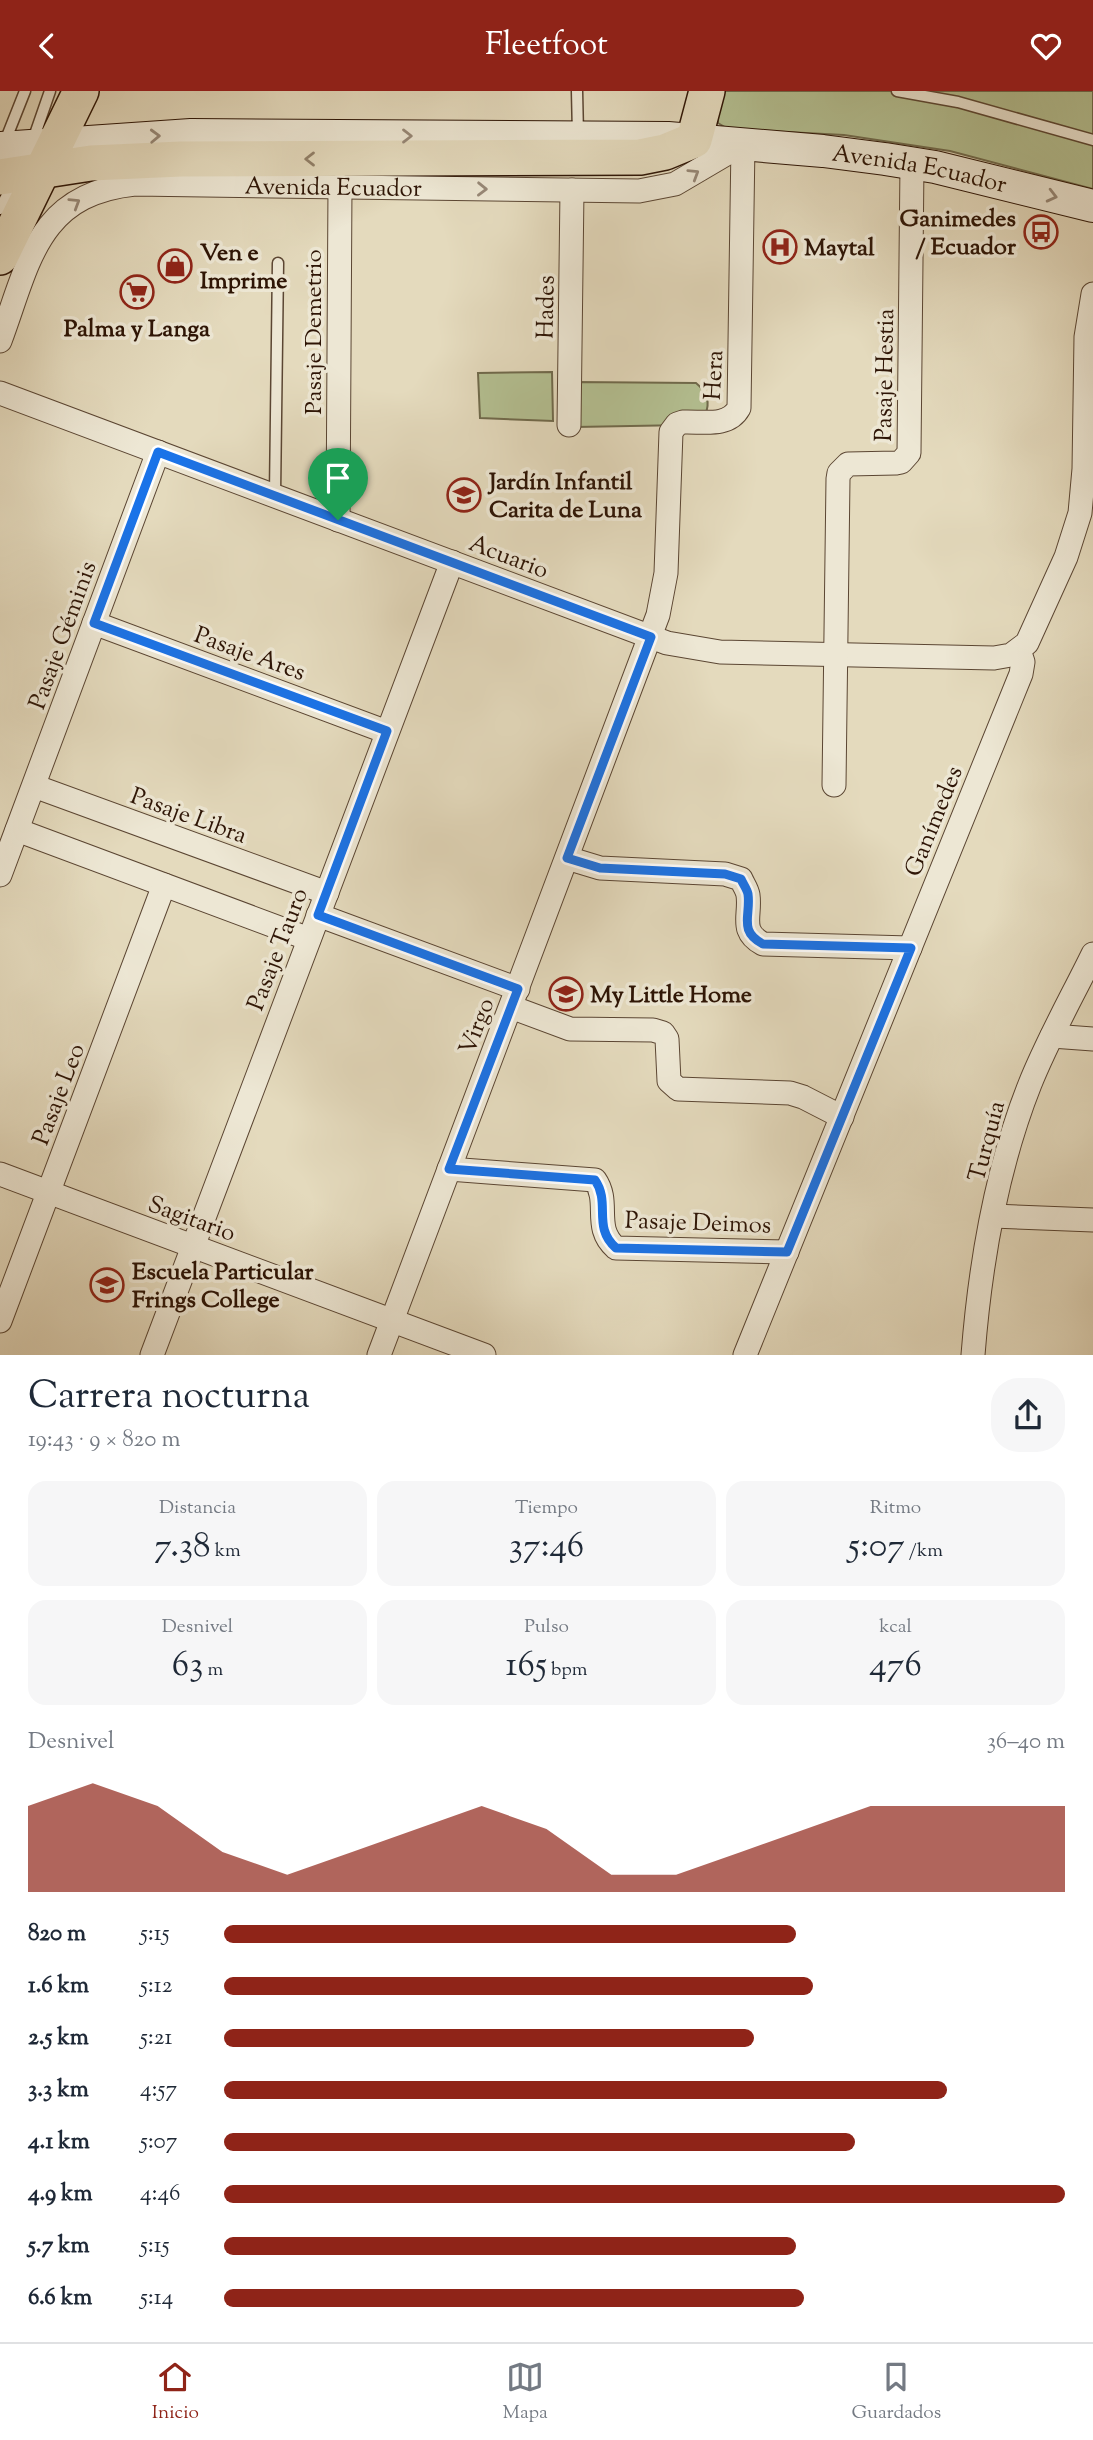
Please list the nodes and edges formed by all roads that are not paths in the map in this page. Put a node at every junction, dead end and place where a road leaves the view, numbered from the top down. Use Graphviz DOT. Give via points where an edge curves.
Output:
graph roads {
  1 [pos="25,91"];
  2 [pos="50,91"];
  3 [pos="82,91"];
  4 [pos="577,91"];
  5 [pos="707,91"];
  6 [pos="897,91"];
  7 [pos="579,138"];
  8 [pos="694,140"];
  9 [pos="1093,140"];
  10 [pos="743,144"];
  11 [pos="20,158"];
  12 [pos="912,164"];
  13 [pos="340,186"];
  14 [pos="572,190"];
  15 [pos="1093,207"];
  16 [pos="0,208"];
  17 [pos="0,257"];
  18 [pos="278,263"];
  19 [pos="1093,294"];
  20 [pos="0,341"];
  21 [pos="0,393"];
  22 [pos="569,425"];
  23 [pos="158,452"];
  24 [pos="275,494"];
  25 [pos="338,520"];
  26 [pos="452,562"];
  27 [pos="94,623"];
  28 [pos="651,637"];
  29 [pos="1019,650"];
  30 [pos="836,655"];
  31 [pos="387,731"];
  32 [pos="834,785"];
  33 [pos="34,786"];
  34 [pos="17,830"];
  35 [pos="567,858"];
  36 [pos="0,875"];
  37 [pos="164,885"];
  38 [pos="323,904"];
  39 [pos="309,939"];
  40 [pos="911,948"];
  41 [pos="1093,954"];
  42 [pos="514,998"];
  43 [pos="1052,1035"];
  44 [pos="1093,1039"];
  45 [pos="842,1117"];
  46 [pos="449,1169"];
  47 [pos="0,1174"];
  48 [pos="48,1192"];
  49 [pos="993,1216"];
  50 [pos="1093,1220"];
  51 [pos="193,1246"];
  52 [pos="787,1252"];
  53 [pos="0,1321"];
  54 [pos="392,1321"];
  55 [pos="152,1355"];
  56 [pos="379,1355"];
  57 [pos="484,1355"];
  58 [pos="746,1355"];
  59 [pos="973,1355"];
  1 -- 11 [label="lane"];
  2 -- 11 [label="lane"];
  3 -- 11 [label="main road"];
  4 -- 7 [label="lane"];
  5 -- 8 [label="main road"];
  6 -- 9 [label="lane" via="958,102"];
  7 -- 8 [label="main road, Avenida Ecuador"];
  11 -- 7 [label="main road, Avenida Ecuador, one-way" via="191,135"];
  8 -- 10 [label="main road, Avenida Ecuador"];
  8 -- 11 [label="main road, Avenida Ecuador, one-way" via="640,157 91,163"];
  10 -- 12 [label="main road, Avenida Ecuador"];
  14 -- 10 [label="street, Avenida Ecuador, one-way" via="660,188 685,179"];
  10 -- 28 [label="street, Hera" via="739,408 725,421 683,422 671,432 666,573"];
  11 -- 16 [label="lane"];
  11 -- 17 [label="main road"];
  12 -- 15 [label="main road, Avenida Ecuador, one-way"];
  12 -- 30 [label="street, Pasaje Hestia" via="910,447 901,462 848,464 839,473"];
  13 -- 14 [label="street, Avenida Ecuador, one-way"];
  20 -- 13 [label="street, Avenida Ecuador, one-way" via="34,247 62,211 87,195 135,184"];
  13 -- 25 [label="street, Pasaje Demetrio"];
  14 -- 22 [label="street, Hades"];
  18 -- 24 [label="lane"];
  19 -- 29 [label="street" via="1086,337 1080,513 1033,633"];
  21 -- 23 [label="street, Acuario"];
  23 -- 24 [label="street, Acuario"];
  23 -- 27 [label="street, Pasaje Géminis"];
  24 -- 25 [label="street, Acuario"];
  25 -- 26 [label="street, Acuario"];
  26 -- 28 [label="street, Acuario"];
  26 -- 31 [label="street, Pasaje Tauro"];
  27 -- 31 [label="street, Pasaje Ares"];
  27 -- 33 [label="street, Pasaje Géminis"];
  28 -- 30 [label="street, Acuario" via="720,652"];
  28 -- 35 [label="street, Virgo"];
  29 -- 30 [label="street, Acuario" via="994,658"];
  29 -- 40 [label="street, Ganímedes" via="1021,674"];
  30 -- 32 [label="street"];
  31 -- 38 [label="street, Pasaje Tauro"];
  33 -- 34 [label="street, Pasaje Géminis"];
  33 -- 38 [label="street, Pasaje Libra"];
  34 -- 36 [label="street, Pasaje Géminis"];
  34 -- 37 [label="street"];
  35 -- 40 [label="street" via="600,868 725,874 741,879 748,892 748,929 753,939 763,944"];
  35 -- 42 [label="street, Virgo"];
  37 -- 39 [label="street"];
  37 -- 48 [label="street, Pasaje Leo"];
  38 -- 39 [label="street, Pasaje Tauro"];
  38 -- 42 [label="street, Pasaje Libra"];
  39 -- 51 [label="street, Pasaje Tauro"];
  40 -- 45 [label="street, Ganímedes"];
  41 -- 43 [label="street, Turquía"];
  42 -- 45 [label="street, Pasaje Libra" via="570,1029 663,1033 669,1081 678,1089 790,1093"];
  42 -- 46 [label="street, Virgo"];
  43 -- 44 [label="street"];
  43 -- 49 [label="street, Turquía" via="1017,1119"];
  45 -- 52 [label="street, Ganímedes"];
  46 -- 52 [label="street, Pasaje Deimos" via="595,1180 601,1189 602,1227 616,1248"];
  46 -- 54 [label="street, Virgo"];
  47 -- 48 [label="street, Sagitario"];
  48 -- 51 [label="street, Sagitario"];
  48 -- 53 [label="street, Pasaje Leo"];
  49 -- 50 [label="street"];
  49 -- 59 [label="street, Turquía"];
  51 -- 54 [label="street, Sagitario"];
  51 -- 55 [label="street, Pasaje Tauro"];
  52 -- 58 [label="street, Ganímedes"];
  54 -- 56 [label="street, Virgo"];
  54 -- 57 [label="street, Sagitario"];
}
